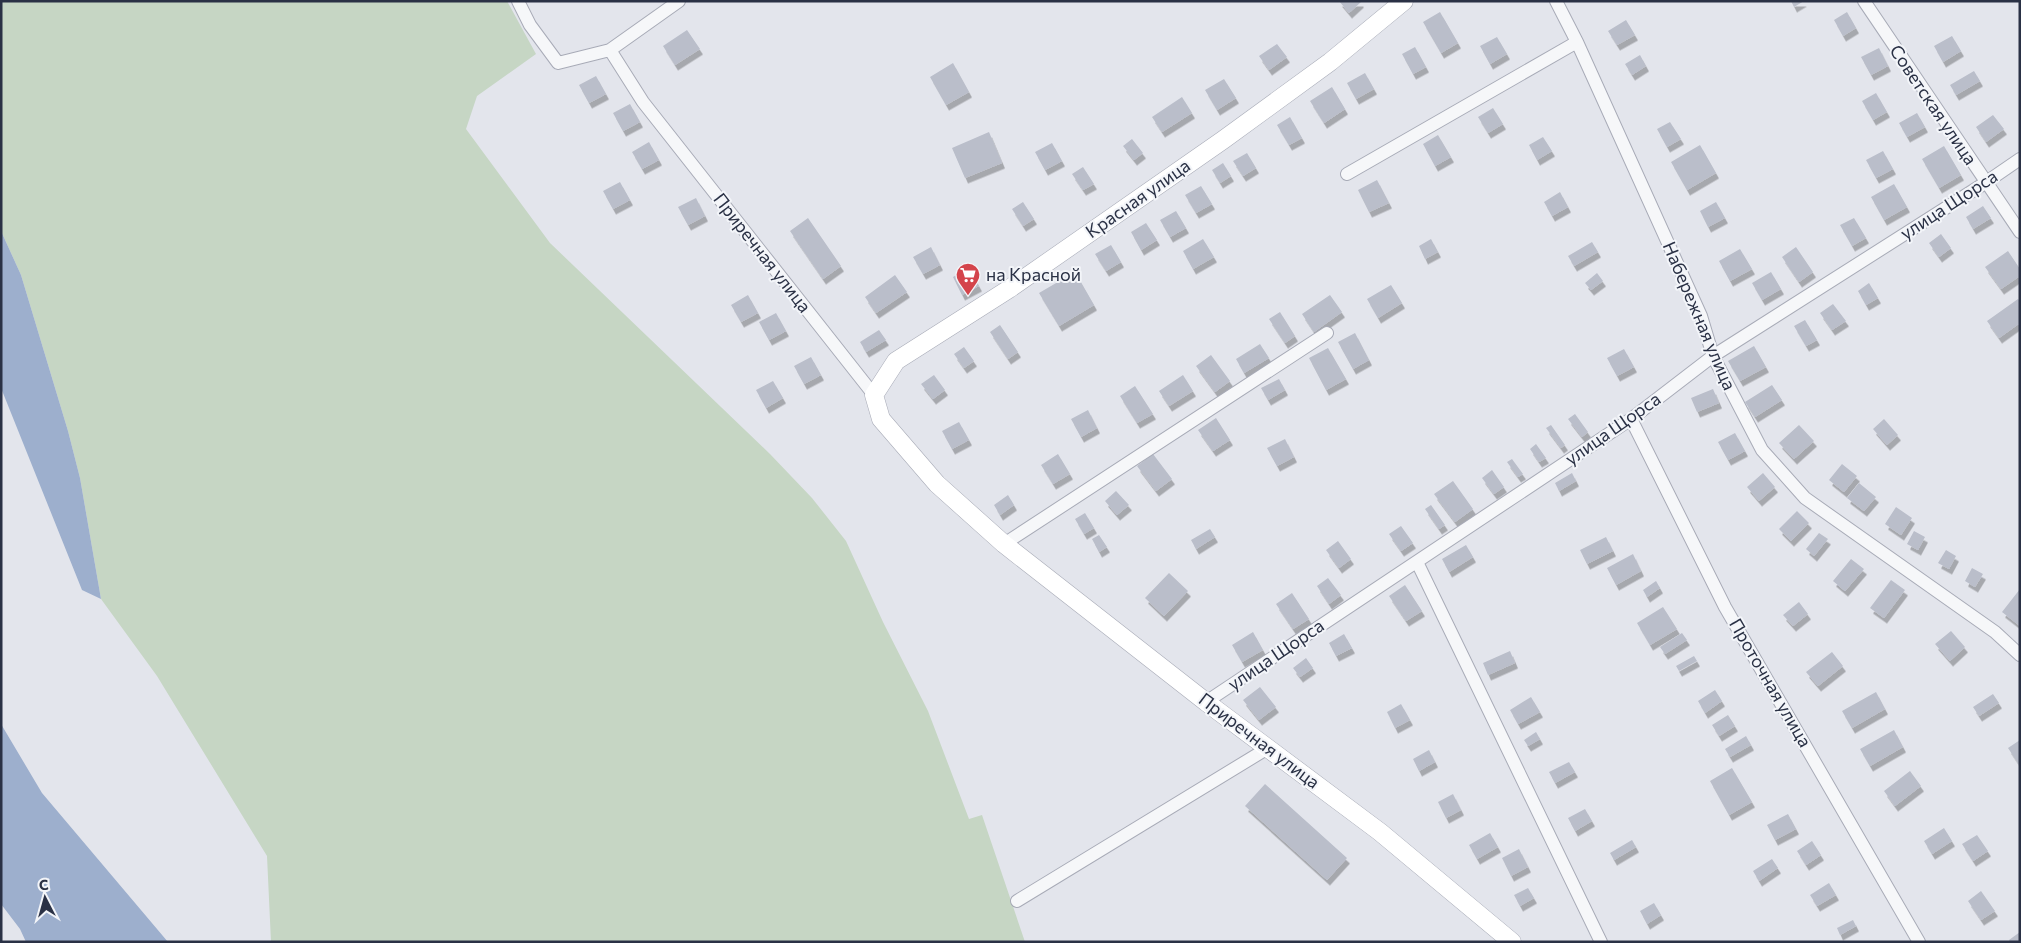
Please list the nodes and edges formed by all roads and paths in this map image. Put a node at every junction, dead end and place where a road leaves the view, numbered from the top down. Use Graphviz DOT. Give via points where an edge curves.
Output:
graph roads {
  1 [pos="518,1"];
  2 [pos="679,1"];
  3 [pos="1404,1"];
  4 [pos="1556,1"];
  5 [pos="1864,1"];
  6 [pos="1577,42"];
  7 [pos="610,50"];
  8 [pos="2020,159"];
  9 [pos="1347,174"];
  10 [pos="1985,183"];
  11 [pos="2020,232"];
  12 [pos="1327,333"];
  13 [pos="1712,356"];
  14 [pos="874,395"];
  15 [pos="1631,419"];
  16 [pos="1004,544"];
  17 [pos="1417,562"];
  18 [pos="2020,655"];
  19 [pos="1206,702"];
  20 [pos="1268,748"];
  21 [pos="1018,901"];
  22 [pos="1512,942"];
  23 [pos="1602,942"];
  24 [pos="1919,942"];
  1 -- 7 [label="street" via="530,25 558,63"];
  2 -- 7 [label="street"];
  3 -- 14 [label="street, Красная улица" via="1330,62 1223,140 1009,289 896,361"];
  4 -- 6 [label="street, Набережная улица"];
  5 -- 10 [label="street, Советская улица"];
  6 -- 9 [label="street"];
  6 -- 13 [label="street, Набережная улица" via="1701,316"];
  7 -- 14 [label="street, Приречная улица" via="643,102"];
  8 -- 10 [label="street, улица Щорса"];
  10 -- 11 [label="street, Советская улица"];
  10 -- 13 [label="street, улица Щорса"];
  12 -- 16 [label="street"];
  13 -- 15 [label="street, улица Щорса"];
  13 -- 18 [label="street, Набережная улица" via="1762,450 1805,498 1995,632"];
  14 -- 16 [label="street, Приречная улица" via="881,419 937,484"];
  15 -- 17 [label="street, улица Щорса"];
  15 -- 24 [label="street, Проточная улица" via="1725,607"];
  16 -- 19 [label="street, Приречная улица"];
  17 -- 19 [label="street, улица Щорса"];
  17 -- 23 [label="street"];
  19 -- 20 [label="street, Приречная улица"];
  20 -- 21 [label="street"];
  20 -- 22 [label="street, Приречная улица" via="1380,832"];
}
